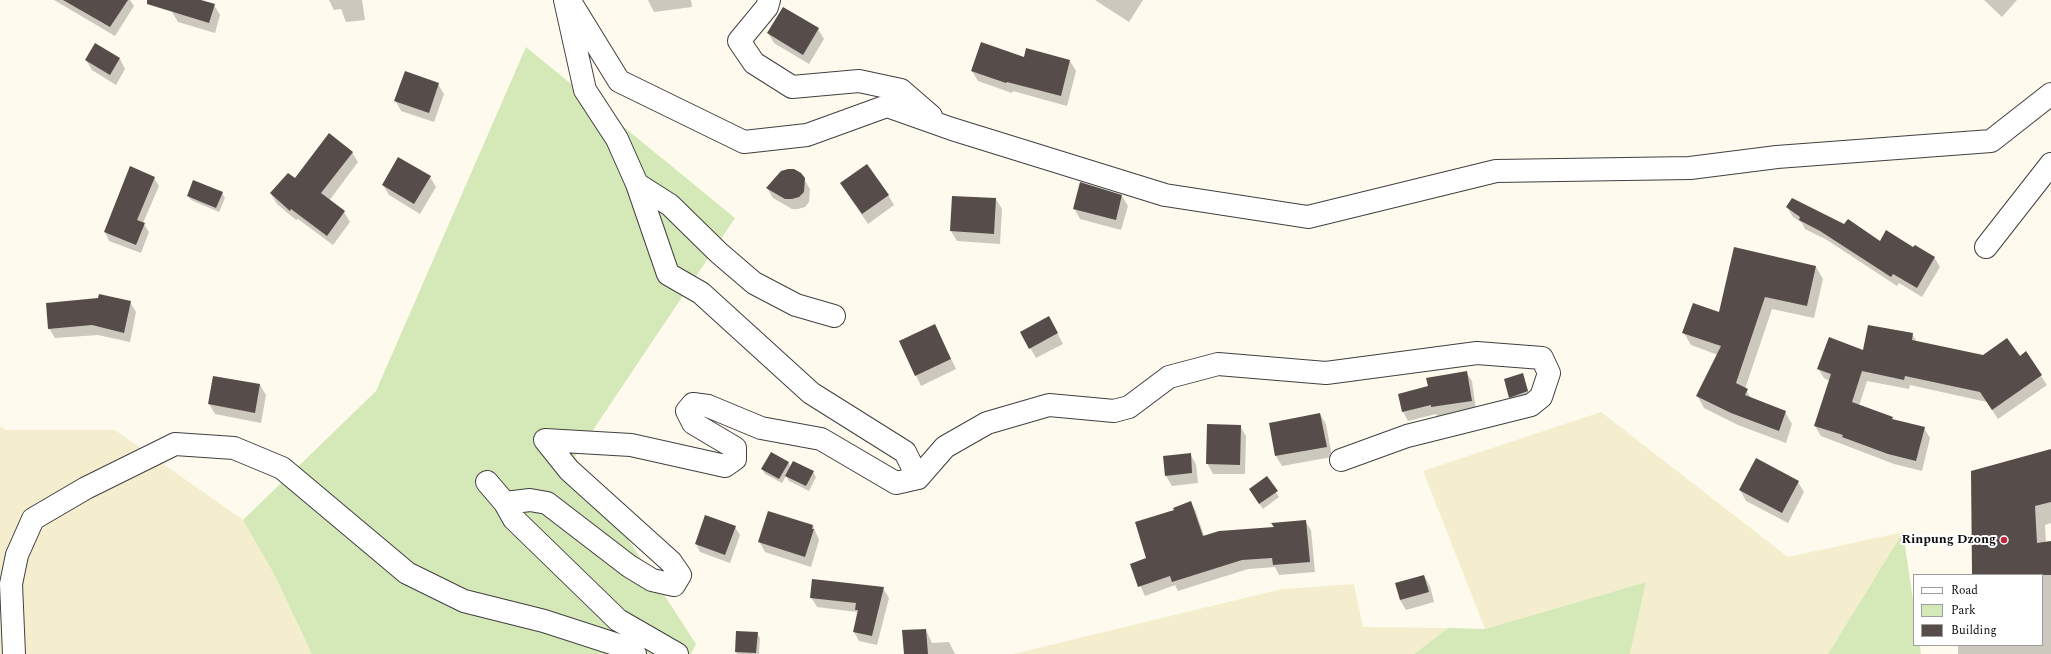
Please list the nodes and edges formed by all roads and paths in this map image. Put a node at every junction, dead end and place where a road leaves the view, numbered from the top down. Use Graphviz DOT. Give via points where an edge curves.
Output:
graph roads {
  1 [pos="565,0"];
  2 [pos="569,0"];
  3 [pos="769,0"];
  4 [pos="2051,94"];
  5 [pos="952,129"];
  6 [pos="2051,164"];
  7 [pos="637,184"];
  8 [pos="1986,247"];
  9 [pos="834,316"];
  10 [pos="1341,460"];
  11 [pos="918,478"];
  12 [pos="488,482"];
  13 [pos="505,503"];
  14 [pos="14,654"];
  15 [pos="635,654"];
  16 [pos="677,654"];
  1 -- 7 [label="street" via="585,90 617,139"];
  2 -- 5 [label="street" via="619,81 744,142 806,135 887,106"];
  3 -- 5 [label="street" via="767,7 739,41 754,63 792,87 859,81 901,90 924,111"];
  4 -- 5 [label="street" via="1991,141 1777,157 1690,168 1496,171 1308,217 1165,194"];
  6 -- 8 [label="street"];
  7 -- 9 [label="street" via="670,205 754,283 796,305"];
  7 -- 11 [label="street" via="668,274 701,293 811,393 905,452"];
  10 -- 11 [label="street" via="1407,436 1531,405 1541,397 1549,373 1542,358 1477,353 1326,373 1218,364 1169,376 1129,407 1114,411 1049,405 987,423 945,447"];
  11 -- 13 [label="street" via="896,483 821,439 761,428 708,406 693,404 687,411 693,423 735,448 735,459 725,466 631,446 540,435 569,470 671,562 680,575 674,585 652,580 629,566 547,503 530,500"];
  12 -- 13 [label="street"];
  13 -- 16 [label="street" via="514,519 618,620"];
  14 -- 15 [label="street" via="11,584 17,555 33,519 86,488 175,444 234,448 282,468 407,573 464,601 544,621 621,646"];
}
